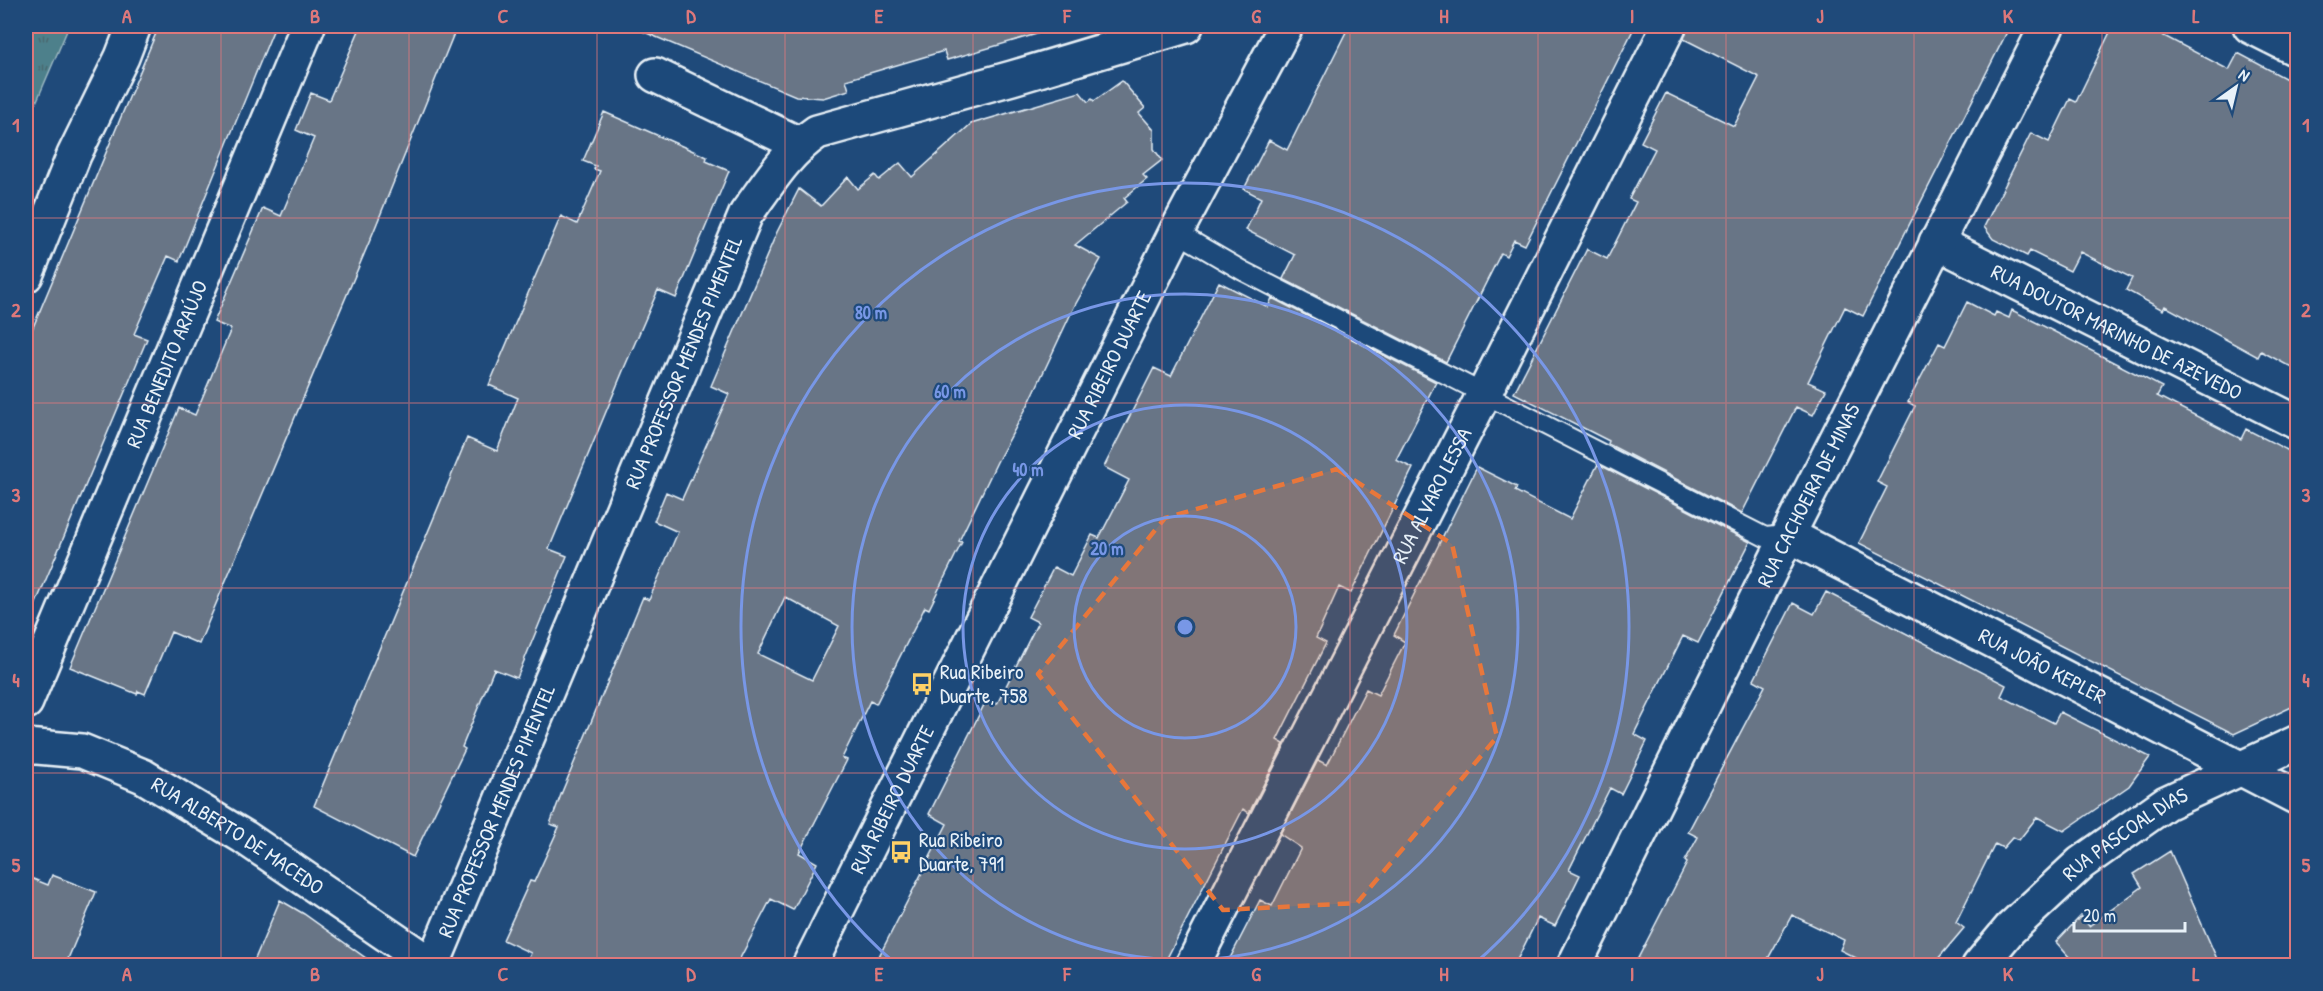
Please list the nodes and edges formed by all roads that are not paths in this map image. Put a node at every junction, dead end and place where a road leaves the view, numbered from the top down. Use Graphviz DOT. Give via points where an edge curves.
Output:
graph roads {
  1 [pos="134,26"];
  2 [pos="308,26"];
  3 [pos="1186,26"];
  4 [pos="1286,26"];
  5 [pos="1669,26"];
  6 [pos="2047,26"];
  7 [pos="2250,26"];
  8 [pos="2298,50"];
  9 [pos="655,75"];
  10 [pos="799,144"];
  11 [pos="1176,232"];
  12 [pos="1936,242"];
  13 [pos="26,275"];
  14 [pos="1484,394"];
  15 [pos="2298,423"];
  16 [pos="1788,535"];
  17 [pos="26,702"];
  18 [pos="2298,742"];
  19 [pos="26,746"];
  20 [pos="2240,769"];
  21 [pos="2298,798"];
  22 [pos="432,965"];
  23 [pos="809,966"];
  24 [pos="1192,966"];
  25 [pos="1574,966"];
  26 [pos="1979,966"];
  1 -- 13 [label="street" via="74,155"];
  2 -- 17 [label="street, RUA BENEDITO ARAÚJO"];
  3 -- 10 [label="street, RUA PROFESSOR MENDES PIMENTEL" via="833,127"];
  4 -- 11 [label="street, RUA RIBEIRO DUARTE"];
  5 -- 14 [label="street, RUA ALVARO LESSA"];
  6 -- 12 [label="street, RUA CACHOEIRA DE MINAS"];
  7 -- 8 [label="street"];
  9 -- 10 [label="street"];
  10 -- 22 [label="street, RUA PROFESSOR MENDES PIMENTEL" via="747,214"];
  11 -- 14 [label="lane" via="1243,271"];
  11 -- 23 [label="street, RUA RIBEIRO DUARTE"];
  12 -- 15 [label="street, RUA DOUTOR MARINHO DE AZEVEDO"];
  12 -- 16 [label="street, RUA CACHOEIRA DE MINAS"];
  14 -- 16 [label="lane" via="1765,537"];
  14 -- 24 [label="street, RUA ALVARO LESSA"];
  16 -- 20 [label="street, RUA JOÃO KEPLER"];
  16 -- 25 [label="street, RUA CACHOEIRA DE MINAS"];
  18 -- 20 [label="street, RUA PASCOAL DIAS"];
  19 -- 22 [label="street, RUA ALBERTO DE MACEDO" via="82,751 143,776 244,837"];
  20 -- 21 [label="street, RUA JOÃO KEPLER"];
  20 -- 26 [label="street, RUA PASCOAL DIAS" via="2166,803 2081,863 2010,929"];
}
